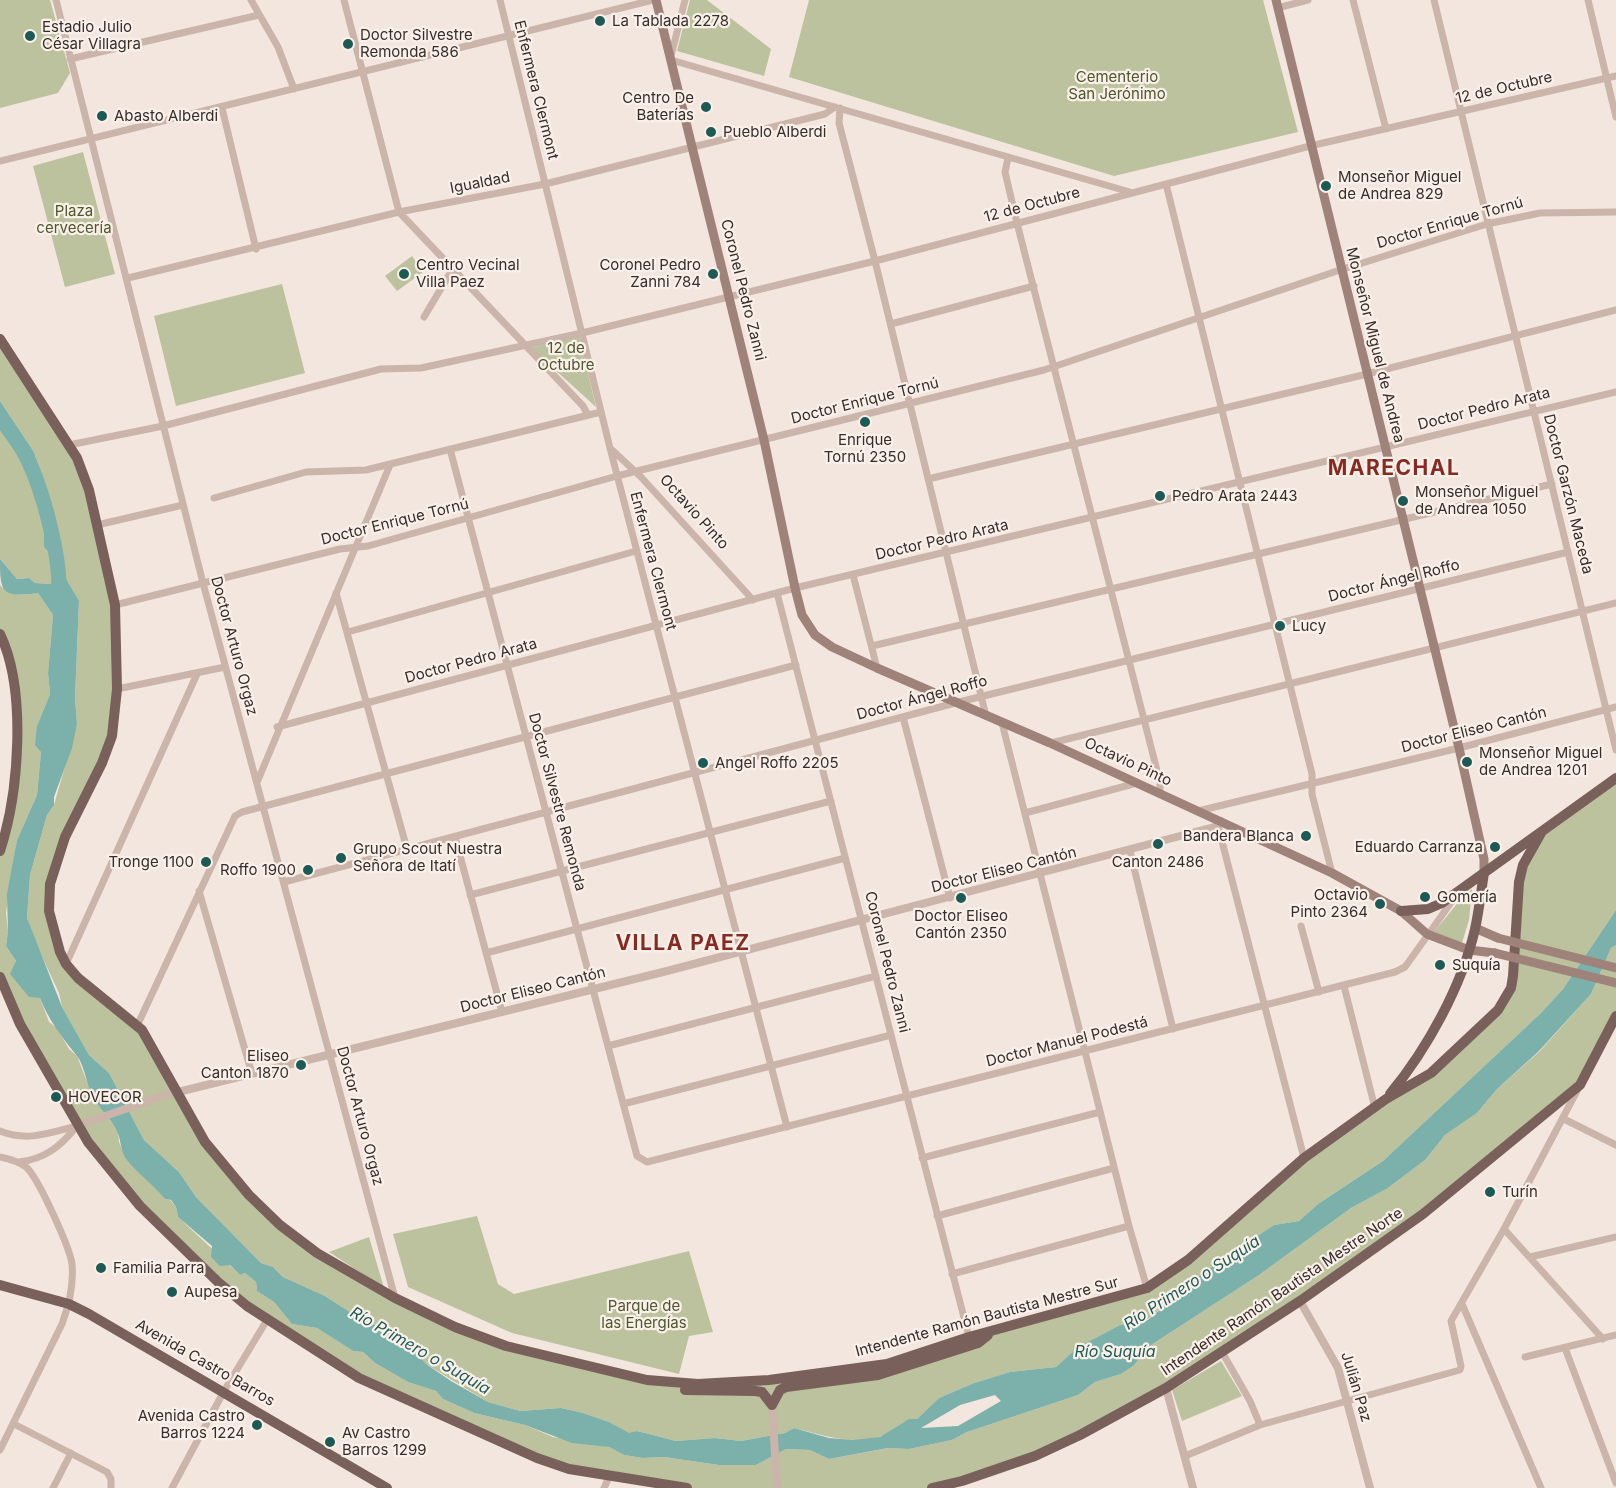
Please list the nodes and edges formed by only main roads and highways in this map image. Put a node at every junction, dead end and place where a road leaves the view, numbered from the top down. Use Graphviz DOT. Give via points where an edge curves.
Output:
graph roads {
  1 [pos="654,0"];
  2 [pos="1276,4"];
  3 [pos="0,339"];
  4 [pos="795,588"];
  5 [pos="0,634"];
  6 [pos="6,662"];
  7 [pos="1616,778"];
  8 [pos="1540,833"];
  9 [pos="0,851"];
  10 [pos="1484,873"];
  11 [pos="1401,911"];
  12 [pos="1475,928"];
  13 [pos="1469,950"];
  14 [pos="1616,968"];
  15 [pos="0,977"];
  16 [pos="1616,983"];
  17 [pos="1616,1016"];
  18 [pos="1386,1099"];
  19 [pos="0,1285"];
  20 [pos="990,1332"];
  21 [pos="647,1380"];
  22 [pos="963,1484"];
  23 [pos="387,1488"];
  24 [pos="687,1488"];
  25 [pos="932,1488"];
  1 -- 4 [label="main road, Coronel Pedro Zanni" via="764,440"];
  2 -- 10 [label="main road, Monseñor Miguel de Andrea" via="1459,748"];
  3 -- 21 [label="main road, Intendente Ramón Bautista Mestre Sur" via="84,474 115,605 117,689 109,747 65,837 50,884 49,910 66,964 145,1035 215,1156 249,1196 317,1253 395,1298 456,1327 506,1346"];
  4 -- 11 [label="main road, Octavio Pinto" via="802,615 815,635 832,647 1332,873"];
  5 -- 6 [label="main road"];
  6 -- 9 [label="main road" via="16,713 13,801"];
  7 -- 8 [label="main road, Intendente Ramón Bautista Mestre Sur"];
  8 -- 10 [label="main road, Intendente Ramón Bautista Mestre Sur"];
  8 -- 18 [label="main road, Intendente Ramón Bautista Mestre Sur" via="1523,865 1513,976 1506,998 1431,1073"];
  10 -- 11 [label="main road" via="1428,909"];
  10 -- 12 [label="main road, Intendente Ramón Bautista Mestre Sur"];
  11 -- 13 [label="main road, Octavio Pinto" via="1427,934"];
  12 -- 13 [label="main road, Intendente Ramón Bautista Mestre Sur"];
  12 -- 14 [label="main road, bridge" via="1498,938"];
  13 -- 16 [label="main road, Octavio Pinto, bridge"];
  13 -- 18 [label="main road, Intendente Ramón Bautista Mestre Sur" via="1426,1044"];
  15 -- 24 [label="main road" via="20,1024 82,1124 152,1218 231,1294 359,1378 561,1467"];
  17 -- 22 [label="main road, Intendente Ramón Bautista Mestre Norte" via="1580,1084 1423,1214 1300,1301 1166,1388 1080,1435"];
  18 -- 20 [label="main road, Intendente Ramón Bautista Mestre Sur" via="1304,1158 1188,1260 1147,1288"];
  19 -- 23 [label="main road, Avenida Castro Barros" via="69,1304"];
  20 -- 21 [label="main road, Intendente Ramón Bautista Mestre Sur" via="863,1368 698,1384"];
  20 -- 21 [label="main road" via="978,1343 878,1375 786,1387 772,1403 755,1390 682,1390"];
  22 -- 25 [label="main road, Intendente Ramón Bautista Mestre Norte"];
}
